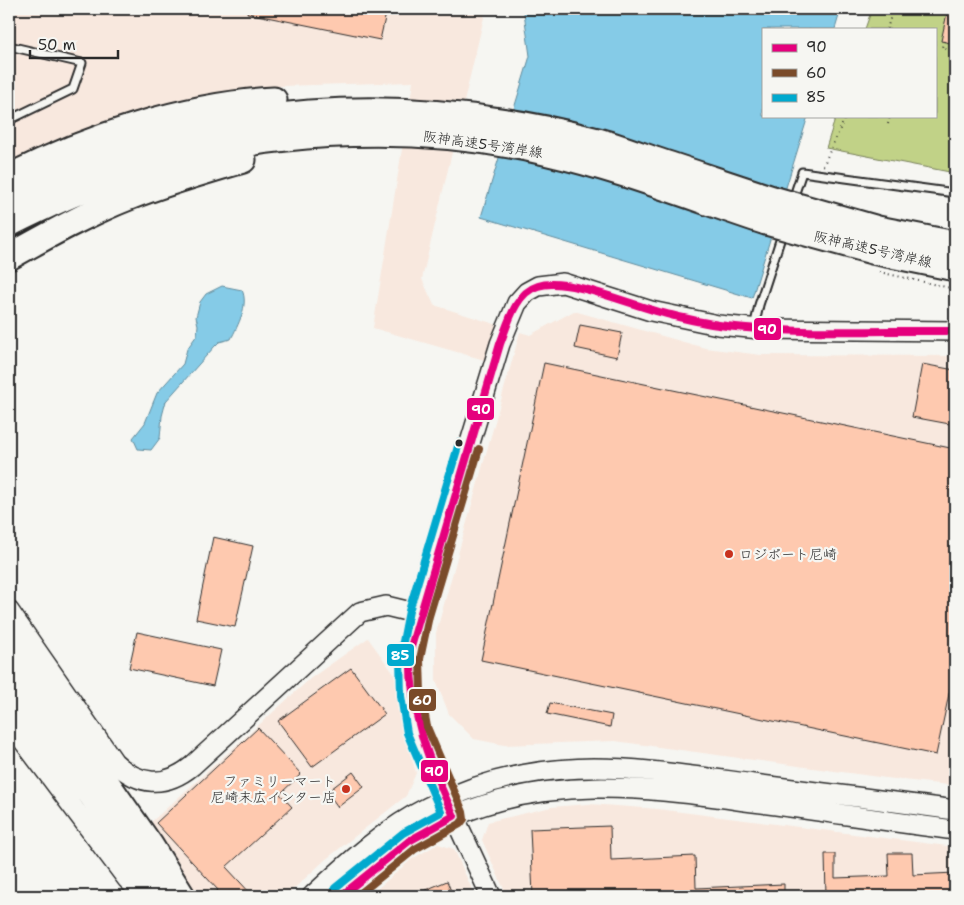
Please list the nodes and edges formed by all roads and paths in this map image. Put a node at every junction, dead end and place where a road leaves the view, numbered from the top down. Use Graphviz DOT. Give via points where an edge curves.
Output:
graph roads {
  1 [pos="893,9"];
  2 [pos="887,28"];
  3 [pos="944,41"];
  4 [pos="9,46"];
  5 [pos="955,51"];
  6 [pos="845,118"];
  7 [pos="890,118"];
  8 [pos="9,120"];
  9 [pos="888,124"];
  10 [pos="416,134"];
  11 [pos="596,140"];
  12 [pos="819,176"];
  13 [pos="9,177"];
  14 [pos="955,193"];
  15 [pos="9,198"];
  16 [pos="790,210"];
  17 [pos="786,219"];
  18 [pos="9,224"];
  19 [pos="804,241"];
  20 [pos="955,244"];
  21 [pos="9,256"];
  22 [pos="955,259"];
  23 [pos="955,268"];
  24 [pos="874,271"];
  25 [pos="955,289"];
  26 [pos="754,329"];
  27 [pos="955,331"];
  28 [pos="9,611"];
  29 [pos="419,614"];
  30 [pos="11,651"];
  31 [pos="9,685"];
  32 [pos="9,722"];
  33 [pos="82,768"];
  34 [pos="446,798"];
  35 [pos="955,810"];
  36 [pos="454,816"];
  37 [pos="955,830"];
  38 [pos="144,896"];
  39 [pos="156,896"];
  40 [pos="182,896"];
  41 [pos="312,896"];
  42 [pos="341,896"];
  43 [pos="490,896"];
  1 -- 2 [label="path"];
  3 -- 5 [label="path" via="942,48"];
  4 -- 8 [label="lane" via="82,63 73,89"];
  6 -- 12 [label="path"];
  7 -- 9 [label="path"];
  10 -- 18 [label="highway, 阪神高速5号湾岸線" via="277,140 192,156 115,177"];
  10 -- 21 [label="highway" via="312,145 250,158 182,178 85,216"];
  10 -- 23 [label="highway, 阪神高速5号湾岸線, bridge" via="544,152 832,241"];
  11 -- 13 [label="highway" via="551,122 451,103 341,97 261,100 140,126 58,155"];
  11 -- 15 [label="highway, 阪神高速5号湾岸線" via="464,114 380,109 314,111 235,122 146,143 70,170"];
  11 -- 20 [label="highway, 阪神高速5号湾岸線, bridge" via="776,200 878,229"];
  12 -- 14 [label="lane"];
  12 -- 16 [label="lane" via="802,172"];
  17 -- 26 [label="lane" via="784,238 759,305"];
  19 -- 22 [label="lane"];
  24 -- 25 [label="path"];
  26 -- 27 [label="street"];
  26 -- 29 [label="street" via="690,321 563,284 538,286 527,292 517,303 500,344"];
  28 -- 29 [label="street" via="114,762 125,773 150,782 179,776 192,766 360,612 386,606"];
  29 -- 34 [label="street" via="410,658 413,713"];
  30 -- 33 [label="highway"];
  31 -- 33 [label="highway"];
  32 -- 38 [label="street" via="127,879"];
  33 -- 39 [label="highway" via="92,796"];
  33 -- 40 [label="highway" via="150,845"];
  34 -- 35 [label="street" via="518,774 602,767 666,772"];
  34 -- 36 [label="street"];
  34 -- 41 [label="street" via="379,837"];
  36 -- 37 [label="street" via="519,795 598,786 659,790"];
  36 -- 42 [label="street" via="409,841"];
  36 -- 43 [label="street"];
}
